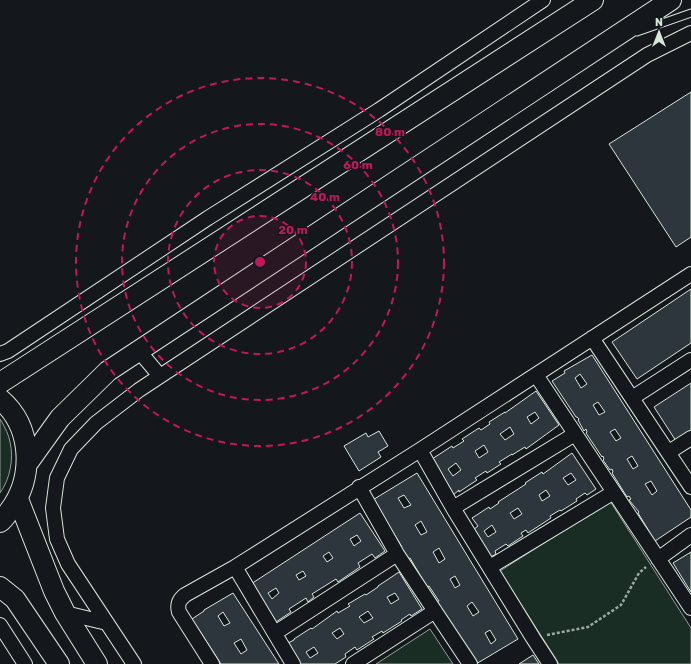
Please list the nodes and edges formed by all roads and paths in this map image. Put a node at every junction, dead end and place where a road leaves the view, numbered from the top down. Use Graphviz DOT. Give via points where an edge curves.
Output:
graph roads {
  1 [pos="543,0"];
  2 [pos="593,0"];
  3 [pos="671,0"];
  4 [pos="691,13"];
  5 [pos="691,33"];
  6 [pos="604,44"];
  7 [pos="691,274"];
  8 [pos="592,338"];
  9 [pos="139,351"];
  10 [pos="0,354"];
  11 [pos="691,360"];
  12 [pos="536,375"];
  13 [pos="160,376"];
  14 [pos="0,383"];
  15 [pos="632,398"];
  16 [pos="0,399"];
  17 [pos="575,434"];
  18 [pos="691,438"];
  19 [pos="420,450"];
  20 [pos="669,452"];
  21 [pos="27,464"];
  22 [pos="359,487"];
  23 [pos="691,487"];
  24 [pos="614,492"];
  25 [pos="18,499"];
  26 [pos="454,508"];
  27 [pos="0,522"];
  28 [pos="691,535"];
  29 [pos="398,554"];
  30 [pos="658,559"];
  31 [pos="235,567"];
  32 [pos="490,567"];
  33 [pos="0,587"];
  34 [pos="691,608"];
  35 [pos="435,611"];
  36 [pos="65,613"];
  37 [pos="107,623"];
  38 [pos="0,625"];
  39 [pos="275,633"];
  40 [pos="533,638"];
  41 [pos="25,664"];
  42 [pos="59,664"];
  43 [pos="97,664"];
  44 [pos="134,664"];
  45 [pos="212,664"];
  46 [pos="293,664"];
  47 [pos="353,664"];
  48 [pos="470,664"];
  49 [pos="550,664"];
  1 -- 10 [label="street"];
  2 -- 14 [label="street"];
  3 -- 6 [label="street"];
  4 -- 6 [label="lane"];
  5 -- 13 [label="street" via="647,55"];
  6 -- 9 [label="street"];
  7 -- 8 [label="street"];
  8 -- 12 [label="street"];
  8 -- 15 [label="street"];
  9 -- 13 [label="street"];
  9 -- 21 [label="street" via="108,371 60,418"];
  11 -- 15 [label="street"];
  12 -- 17 [label="street"];
  12 -- 19 [label="street"];
  13 -- 37 [label="street" via="96,423 71,449 56,478 53,508 57,539 68,564"];
  15 -- 20 [label="street"];
  16 -- 21 [label="street" via="18,422 25,443"];
  17 -- 24 [label="street"];
  17 -- 26 [label="street"];
  18 -- 20 [label="street"];
  19 -- 22 [label="street"];
  19 -- 26 [label="street"];
  20 -- 23 [label="street"];
  21 -- 25 [label="street"];
  22 -- 29 [label="street"];
  22 -- 31 [label="street"];
  24 -- 30 [label="street"];
  24 -- 32 [label="street"];
  25 -- 27 [label="street"];
  25 -- 36 [label="street"];
  26 -- 32 [label="street"];
  28 -- 30 [label="street"];
  29 -- 35 [label="street"];
  29 -- 39 [label="street"];
  30 -- 34 [label="street"];
  30 -- 40 [label="path" via="639,573 621,605 588,627"];
  31 -- 39 [label="street"];
  31 -- 45 [label="street" via="179,600 179,612"];
  32 -- 40 [label="street"];
  33 -- 42 [label="street" via="15,598"];
  35 -- 47 [label="street"];
  35 -- 48 [label="street"];
  36 -- 37 [label="street"];
  36 -- 43 [label="street"];
  37 -- 44 [label="street"];
  38 -- 41 [label="street"];
  39 -- 46 [label="street"];
  40 -- 49 [label="street"];
}
